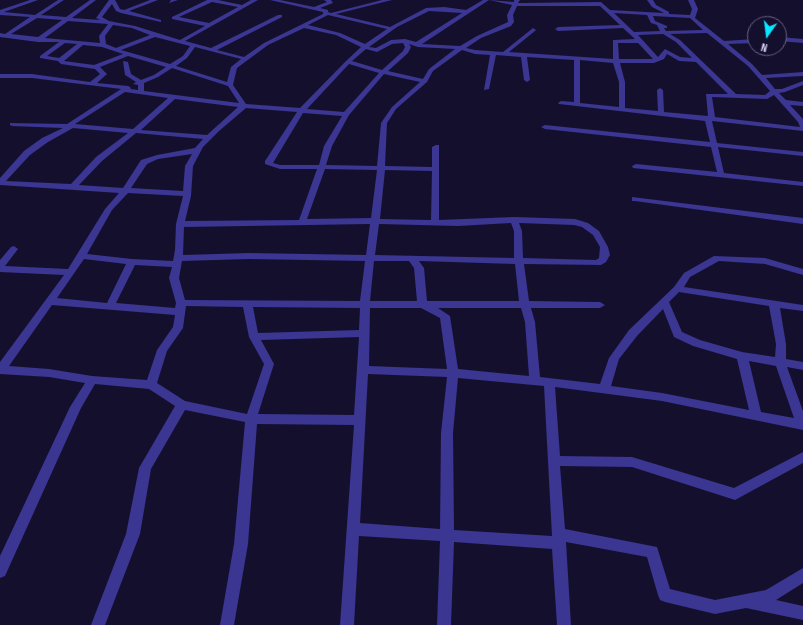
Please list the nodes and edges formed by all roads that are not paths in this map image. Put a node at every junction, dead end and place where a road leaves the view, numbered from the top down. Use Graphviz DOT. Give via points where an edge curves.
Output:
graph roads {
  1 [pos="35,0"];
  2 [pos="61,0"];
  3 [pos="93,0"];
  4 [pos="112,0"];
  5 [pos="155,0"];
  6 [pos="211,0"];
  7 [pos="255,0"];
  8 [pos="273,0"];
  9 [pos="327,0"];
  10 [pos="389,0"];
  11 [pos="486,0"];
  12 [pos="492,0"];
  13 [pos="596,0"];
  14 [pos="650,0"];
  15 [pos="691,0"];
  16 [pos="0,2"];
  17 [pos="516,2"];
  18 [pos="547,3"];
  19 [pos="601,4"];
  20 [pos="13,7"];
  21 [pos="243,7"];
  22 [pos="314,9"];
  23 [pos="608,11"];
  24 [pos="0,12"];
  25 [pos="123,12"];
  26 [pos="467,12"];
  27 [pos="328,13"];
  28 [pos="649,14"];
  29 [pos="35,16"];
  30 [pos="280,16"];
  31 [pos="672,16"];
  32 [pos="692,17"];
  33 [pos="66,19"];
  34 [pos="159,21"];
  35 [pos="112,23"];
  36 [pos="210,25"];
  37 [pos="659,25"];
  38 [pos="304,26"];
  39 [pos="623,26"];
  40 [pos="392,29"];
  41 [pos="558,29"];
  42 [pos="533,30"];
  43 [pos="707,30"];
  44 [pos="664,32"];
  45 [pos="678,32"];
  46 [pos="633,34"];
  47 [pos="155,35"];
  48 [pos="2,36"];
  49 [pos="660,39"];
  50 [pos="38,40"];
  51 [pos="787,40"];
  52 [pos="405,41"];
  53 [pos="639,41"];
  54 [pos="747,41"];
  55 [pos="803,41"];
  56 [pos="63,42"];
  57 [pos="180,42"];
  58 [pos="82,43"];
  59 [pos="722,43"];
  60 [pos="417,44"];
  61 [pos="103,45"];
  62 [pos="193,46"];
  63 [pos="365,47"];
  64 [pos="461,48"];
  65 [pos="115,50"];
  66 [pos="212,50"];
  67 [pos="493,53"];
  68 [pos="128,54"];
  69 [pos="504,54"];
  70 [pos="524,54"];
  71 [pos="577,58"];
  72 [pos="246,59"];
  73 [pos="659,59"];
  74 [pos="679,59"];
  75 [pos="60,60"];
  76 [pos="698,60"];
  77 [pos="616,61"];
  78 [pos="125,62"];
  79 [pos="348,62"];
  80 [pos="171,66"];
  81 [pos="97,67"];
  82 [pos="383,72"];
  83 [pos="803,74"];
  84 [pos="0,76"];
  85 [pos="760,77"];
  86 [pos="425,80"];
  87 [pos="527,80"];
  88 [pos="141,82"];
  89 [pos="803,83"];
  90 [pos="92,84"];
  91 [pos="230,85"];
  92 [pos="126,89"];
  93 [pos="486,89"];
  94 [pos="660,90"];
  95 [pos="774,91"];
  96 [pos="142,92"];
  97 [pos="173,97"];
  98 [pos="735,97"];
  99 [pos="784,102"];
  100 [pos="561,103"];
  101 [pos="803,104"];
  102 [pos="577,105"];
  103 [pos="244,106"];
  104 [pos="622,109"];
  105 [pos="301,111"];
  106 [pos="661,113"];
  107 [pos="346,114"];
  108 [pos="710,119"];
  109 [pos="12,124"];
  110 [pos="70,126"];
  111 [pos="803,126"];
  112 [pos="545,127"];
  113 [pos="803,129"];
  114 [pos="135,131"];
  115 [pos="208,137"];
  116 [pos="714,145"];
  117 [pos="436,147"];
  118 [pos="198,150"];
  119 [pos="803,154"];
  120 [pos="636,166"];
  121 [pos="322,167"];
  122 [pos="381,168"];
  123 [pos="436,169"];
  124 [pos="721,175"];
  125 [pos="0,183"];
  126 [pos="803,184"];
  127 [pos="73,187"];
  128 [pos="125,191"];
  129 [pos="187,194"];
  130 [pos="634,198"];
  131 [pos="514,220"];
  132 [pos="375,221"];
  133 [pos="803,221"];
  134 [pos="302,222"];
  135 [pos="435,223"];
  136 [pos="180,224"];
  137 [pos="14,249"];
  138 [pos="81,256"];
  139 [pos="370,258"];
  140 [pos="412,258"];
  141 [pos="178,261"];
  142 [pos="519,261"];
  143 [pos="132,262"];
  144 [pos="0,267"];
  145 [pos="71,272"];
  146 [pos="803,272"];
  147 [pos="677,289"];
  148 [pos="49,301"];
  149 [pos="664,301"];
  150 [pos="364,303"];
  151 [pos="247,304"];
  152 [pos="422,304"];
  153 [pos="774,304"];
  154 [pos="525,305"];
  155 [pos="600,305"];
  156 [pos="110,306"];
  157 [pos="180,308"];
  158 [pos="803,308"];
  159 [pos="364,333"];
  160 [pos="254,337"];
  161 [pos="742,356"];
  162 [pos="780,362"];
  163 [pos="803,366"];
  164 [pos="0,369"];
  165 [pos="363,370"];
  166 [pos="453,372"];
  167 [pos="92,380"];
  168 [pos="534,381"];
  169 [pos="549,382"];
  170 [pos="151,385"];
  171 [pos="604,389"];
  172 [pos="182,405"];
  173 [pos="756,416"];
  174 [pos="251,419"];
  175 [pos="360,420"];
  176 [pos="803,425"];
  177 [pos="803,457"];
  178 [pos="554,461"];
  179 [pos="354,529"];
  180 [pos="447,536"];
  181 [pos="558,539"];
  182 [pos="0,571"];
  183 [pos="803,575"];
  184 [pos="744,601"];
  185 [pos="803,613"];
  186 [pos="98,625"];
  187 [pos="227,625"];
  188 [pos="347,625"];
  189 [pos="444,625"];
  190 [pos="564,625"];
  1 -- 20 [label="street"];
  2 -- 29 [label="street"];
  3 -- 33 [label="street"];
  4 -- 25 [label="street" via="118,10"];
  4 -- 35 [label="street" via="99,18"];
  5 -- 25 [label="street"];
  6 -- 21 [label="street"];
  6 -- 36 [label="street" via="174,18"];
  7 -- 21 [label="street"];
  8 -- 22 [label="street"];
  9 -- 22 [label="street" via="331,2"];
  10 -- 27 [label="street"];
  11 -- 26 [label="street"];
  12 -- 17 [label="street"];
  13 -- 19 [label="street"];
  14 -- 31 [label="street" via="654,6"];
  15 -- 32 [label="street" via="696,9"];
  16 -- 20 [label="street"];
  17 -- 18 [label="street"];
  17 -- 64 [label="street" via="509,25 479,37"];
  18 -- 19 [label="street"];
  19 -- 23 [label="street"];
  20 -- 24 [label="street"];
  21 -- 36 [label="street"];
  22 -- 27 [label="street"];
  23 -- 28 [label="street"];
  23 -- 39 [label="street"];
  24 -- 29 [label="street"];
  25 -- 34 [label="street"];
  26 -- 40 [label="street" via="428,9"];
  26 -- 60 [label="street"];
  27 -- 38 [label="street"];
  27 -- 40 [label="street"];
  28 -- 31 [label="street"];
  28 -- 37 [label="street" via="653,22"];
  29 -- 33 [label="street"];
  29 -- 48 [label="street"];
  30 -- 66 [label="street"];
  31 -- 32 [label="street"];
  32 -- 43 [label="street"];
  33 -- 35 [label="street"];
  33 -- 50 [label="street"];
  35 -- 47 [label="street"];
  35 -- 61 [label="street" via="102,36"];
  36 -- 57 [label="street"];
  37 -- 44 [label="street"];
  37 -- 45 [label="street"];
  38 -- 63 [label="street" via="338,34"];
  38 -- 72 [label="street" via="266,44"];
  39 -- 41 [label="street"];
  39 -- 46 [label="street"];
  40 -- 63 [label="street"];
  42 -- 69 [label="street"];
  43 -- 45 [label="street"];
  43 -- 59 [label="street"];
  44 -- 45 [label="street"];
  44 -- 46 [label="street"];
  44 -- 49 [label="street"];
  44 -- 76 [label="street"];
  46 -- 53 [label="street"];
  47 -- 57 [label="street"];
  47 -- 65 [label="street"];
  48 -- 50 [label="street"];
  50 -- 56 [label="street"];
  51 -- 55 [label="street"];
  52 -- 60 [label="street"];
  52 -- 63 [label="street" via="391,42 377,50"];
  52 -- 82 [label="street" via="408,47 406,52"];
  53 -- 73 [label="street"];
  53 -- 77 [label="street" via="616,40"];
  54 -- 59 [label="street"];
  56 -- 58 [label="street"];
  56 -- 75 [label="street" via="42,57"];
  57 -- 62 [label="street"];
  58 -- 61 [label="street"];
  58 -- 75 [label="street"];
  59 -- 85 [label="street" via="750,65"];
  60 -- 64 [label="street"];
  61 -- 65 [label="street"];
  62 -- 66 [label="street"];
  62 -- 80 [label="street" via="185,57"];
  63 -- 79 [label="street"];
  64 -- 67 [label="street"];
  64 -- 86 [label="street" via="430,70"];
  65 -- 68 [label="street"];
  66 -- 72 [label="street"];
  67 -- 69 [label="street"];
  67 -- 93 [label="street"];
  68 -- 80 [label="street"];
  68 -- 81 [label="street"];
  69 -- 70 [label="street"];
  70 -- 71 [label="street"];
  70 -- 87 [label="street"];
  71 -- 77 [label="street"];
  71 -- 102 [label="street"];
  72 -- 91 [label="street" via="234,67"];
  73 -- 74 [label="street"];
  73 -- 74 [label="street" via="664,49"];
  73 -- 77 [label="street"];
  74 -- 76 [label="street"];
  75 -- 81 [label="street" via="65,63"];
  76 -- 98 [label="street"];
  77 -- 104 [label="street" via="622,82"];
  78 -- 88 [label="street" via="128,75"];
  79 -- 82 [label="street"];
  79 -- 105 [label="street"];
  80 -- 88 [label="street"];
  80 -- 91 [label="street"];
  81 -- 90 [label="street" via="104,74"];
  82 -- 86 [label="street"];
  82 -- 107 [label="street"];
  83 -- 85 [label="street"];
  84 -- 90 [label="street" via="32,76"];
  85 -- 95 [label="street"];
  86 -- 122 [label="street" via="394,108 384,123"];
  88 -- 92 [label="street"];
  88 -- 96 [label="street"];
  89 -- 95 [label="street" via="783,91"];
  90 -- 92 [label="street"];
  91 -- 103 [label="street"];
  92 -- 96 [label="street"];
  92 -- 110 [label="street"];
  94 -- 106 [label="street"];
  95 -- 98 [label="street" via="767,97"];
  95 -- 99 [label="street"];
  96 -- 97 [label="street"];
  97 -- 103 [label="street"];
  97 -- 114 [label="street"];
  98 -- 108 [label="street" via="708,95"];
  99 -- 101 [label="street"];
  99 -- 111 [label="street"];
  100 -- 102 [label="street"];
  102 -- 104 [label="street"];
  103 -- 105 [label="street"];
  103 -- 115 [label="street"];
  104 -- 106 [label="street"];
  105 -- 107 [label="street"];
  105 -- 121 [label="street" via="269,164 280,167"];
  106 -- 108 [label="street"];
  107 -- 121 [label="street" via="328,146"];
  108 -- 113 [label="street"];
  108 -- 116 [label="street"];
  109 -- 110 [label="street"];
  110 -- 114 [label="street"];
  110 -- 125 [label="street" via="27,153"];
  112 -- 116 [label="street"];
  114 -- 115 [label="street"];
  114 -- 127 [label="street" via="99,159"];
  115 -- 118 [label="street"];
  116 -- 119 [label="street"];
  116 -- 124 [label="street"];
  117 -- 123 [label="street"];
  118 -- 128 [label="street" via="144,162"];
  118 -- 129 [label="street" via="190,166"];
  120 -- 124 [label="street"];
  121 -- 122 [label="street"];
  121 -- 134 [label="street"];
  122 -- 123 [label="street"];
  122 -- 132 [label="street"];
  123 -- 135 [label="street"];
  124 -- 126 [label="street"];
  125 -- 127 [label="street"];
  127 -- 128 [label="street"];
  128 -- 129 [label="street"];
  128 -- 138 [label="street" via="109,209"];
  129 -- 136 [label="street"];
  130 -- 133 [label="street"];
  131 -- 135 [label="street"];
  131 -- 142 [label="street" via="518,231"];
  131 -- 142 [label="street" via="575,222 585,225 596,233 604,246 605,255 598,263"];
  132 -- 134 [label="street"];
  132 -- 135 [label="street"];
  132 -- 139 [label="street"];
  134 -- 136 [label="street"];
  136 -- 141 [label="street"];
  137 -- 144 [label="street"];
  138 -- 143 [label="street"];
  138 -- 145 [label="street"];
  139 -- 140 [label="street"];
  139 -- 141 [label="street" via="249,256"];
  139 -- 150 [label="street"];
  140 -- 142 [label="street"];
  140 -- 152 [label="street" via="419,268"];
  141 -- 143 [label="street"];
  141 -- 157 [label="street" via="174,278"];
  142 -- 154 [label="street"];
  143 -- 156 [label="street"];
  144 -- 145 [label="street"];
  145 -- 148 [label="street"];
  146 -- 147 [label="street" via="765,261 716,258 687,275"];
  147 -- 149 [label="street"];
  147 -- 153 [label="street"];
  148 -- 156 [label="street"];
  148 -- 164 [label="street"];
  149 -- 161 [label="street" via="678,334 697,343"];
  149 -- 171 [label="street" via="633,333 614,358"];
  150 -- 151 [label="street"];
  150 -- 152 [label="street"];
  150 -- 159 [label="street"];
  151 -- 157 [label="street"];
  151 -- 160 [label="street"];
  152 -- 154 [label="street"];
  152 -- 166 [label="street" via="445,316"];
  153 -- 158 [label="street"];
  153 -- 162 [label="street" via="781,344"];
  154 -- 155 [label="street"];
  154 -- 168 [label="street" via="530,322"];
  156 -- 157 [label="street"];
  157 -- 170 [label="street" via="178,328 162,350"];
  159 -- 160 [label="street"];
  159 -- 165 [label="street"];
  160 -- 174 [label="street" via="268,364"];
  161 -- 162 [label="street"];
  161 -- 173 [label="street"];
  162 -- 163 [label="street"];
  162 -- 176 [label="street"];
  164 -- 167 [label="street"];
  165 -- 166 [label="street"];
  165 -- 175 [label="street"];
  166 -- 168 [label="street"];
  166 -- 180 [label="street" via="447,433"];
  167 -- 170 [label="street"];
  167 -- 182 [label="street" via="76,408"];
  168 -- 169 [label="street"];
  169 -- 171 [label="street"];
  169 -- 178 [label="street"];
  170 -- 172 [label="street"];
  171 -- 173 [label="street" via="662,397"];
  172 -- 174 [label="street"];
  172 -- 186 [label="street" via="146,468 133,534"];
  173 -- 176 [label="street"];
  174 -- 175 [label="street"];
  174 -- 187 [label="street" via="242,544"];
  175 -- 179 [label="street"];
  177 -- 178 [label="street" via="735,494 632,462"];
  178 -- 181 [label="street"];
  179 -- 180 [label="street"];
  179 -- 188 [label="street"];
  180 -- 181 [label="street"];
  180 -- 189 [label="street"];
  181 -- 184 [label="street" via="652,552 665,596 715,607"];
  181 -- 190 [label="street"];
  183 -- 184 [label="street" via="768,597"];
  184 -- 185 [label="street"];
}
